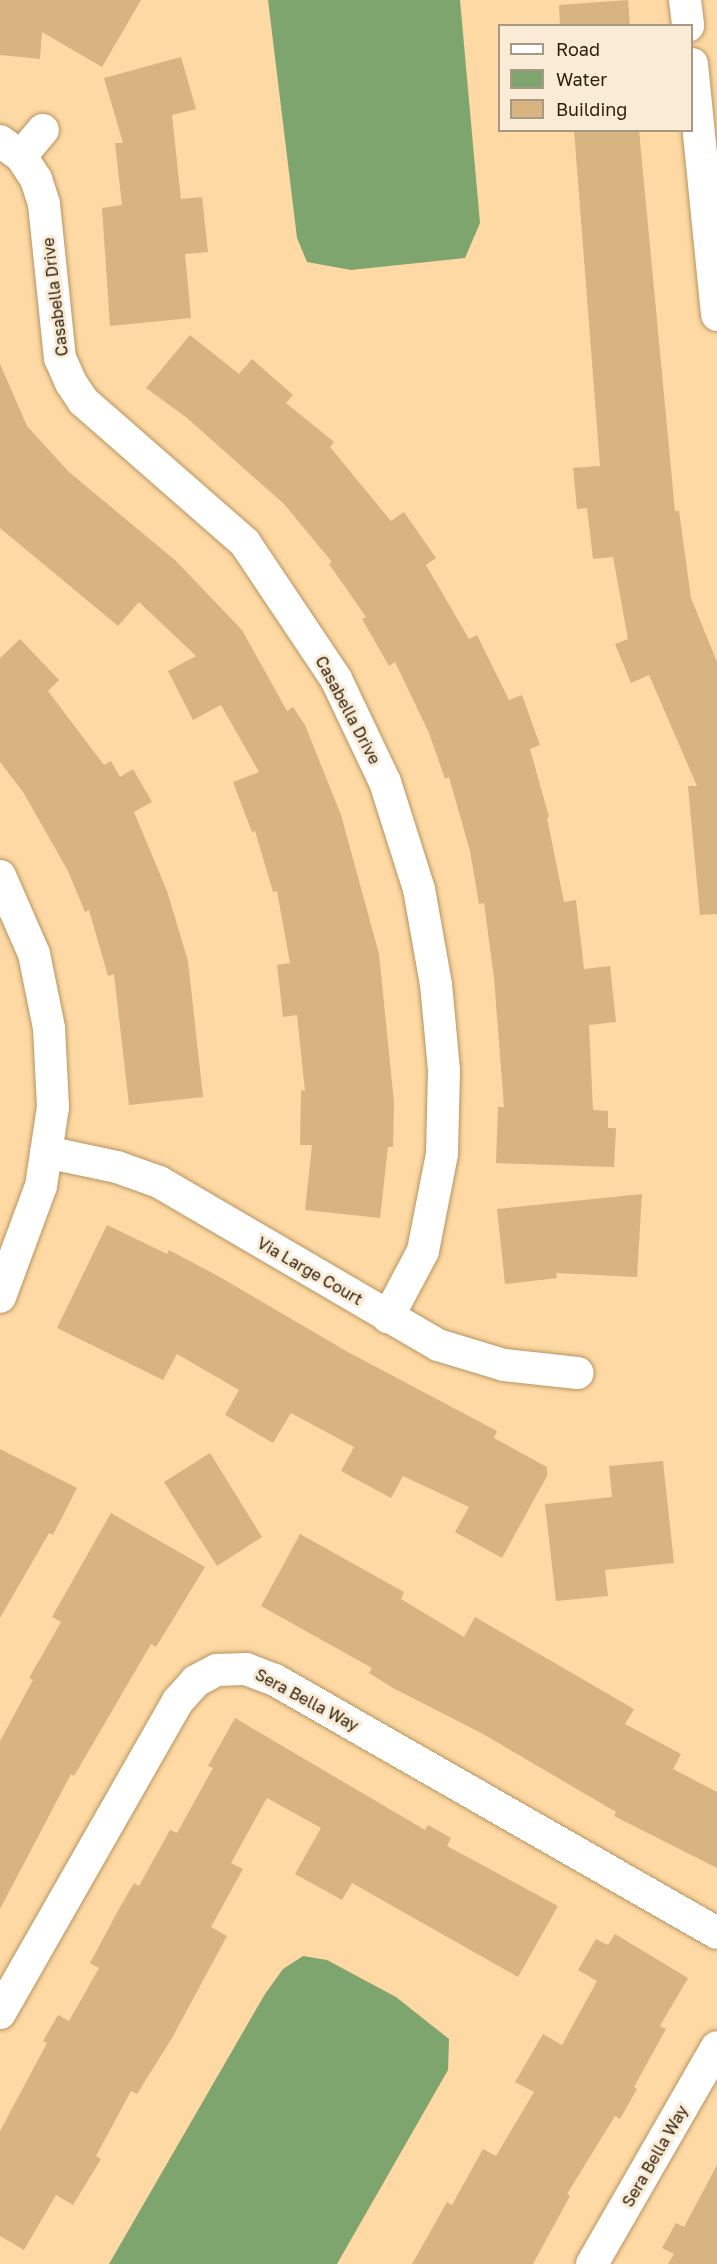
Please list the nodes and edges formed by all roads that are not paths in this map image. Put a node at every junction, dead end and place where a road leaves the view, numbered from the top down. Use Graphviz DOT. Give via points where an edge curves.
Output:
graph roads {
  1 [pos="685,0"];
  2 [pos="688,24"];
  3 [pos="693,74"];
  4 [pos="43,130"];
  5 [pos="11,149"];
  6 [pos="717,315"];
  7 [pos="0,876"];
  8 [pos="46,1152"];
  9 [pos="0,1297"];
  10 [pos="388,1317"];
  11 [pos="578,1373"];
  12 [pos="717,1933"];
  13 [pos="0,2013"];
  14 [pos="717,2047"];
  15 [pos="592,2264"];
  1 -- 2 [label="street"];
  3 -- 6 [label="street"];
  4 -- 5 [label="street, Casabella Drive"];
  5 -- 10 [label="street, Casabella Drive" via="36,179 44,204 60,358 71,383 83,401 244,543 336,679 385,782 419,889 436,984 443,1060 442,1154 423,1251"];
  7 -- 8 [label="street" via="34,954 49,1028 52,1107"];
  8 -- 9 [label="street" via="41,1186"];
  8 -- 10 [label="street, Via Large Court" via="117,1167 159,1182"];
  10 -- 11 [label="street, Via Large Court" via="438,1345 493,1362"];
  12 -- 13 [label="street, Sera Bella Way" via="275,1680 232,1668 206,1674 178,1701"];
  14 -- 15 [label="street, Sera Bella Way"];
}
